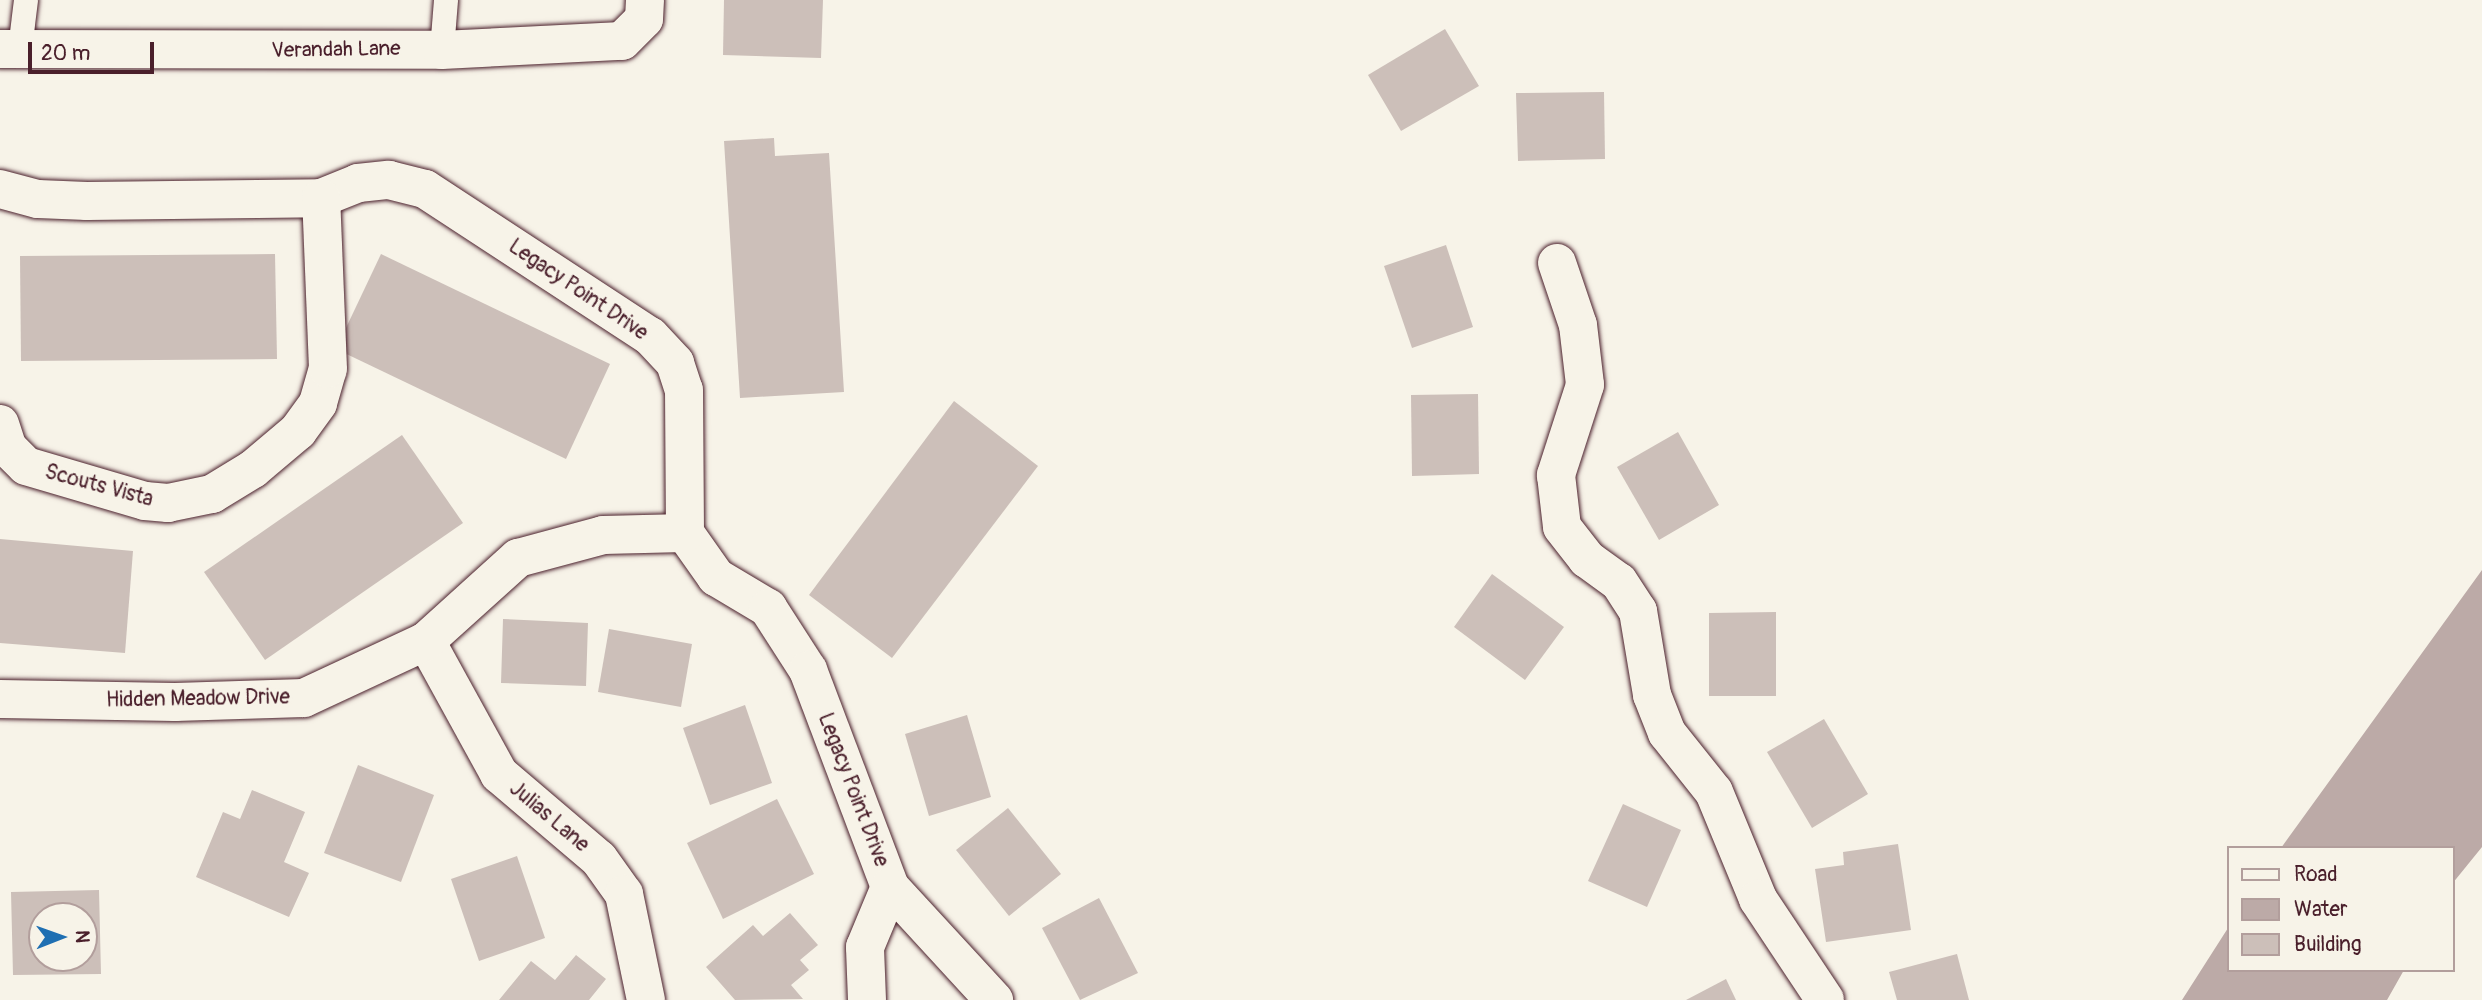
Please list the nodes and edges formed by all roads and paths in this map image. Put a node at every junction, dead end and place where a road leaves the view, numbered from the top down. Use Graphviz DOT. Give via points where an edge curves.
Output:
graph roads {
  1 [pos="26,0"];
  2 [pos="446,0"];
  3 [pos="645,0"];
  4 [pos="10,49"];
  5 [pos="442,50"];
  6 [pos="0,189"];
  7 [pos="321,198"];
  8 [pos="1557,263"];
  9 [pos="0,424"];
  10 [pos="685,533"];
  11 [pos="426,641"];
  12 [pos="0,699"];
  13 [pos="890,887"];
  14 [pos="646,1000"];
  15 [pos="867,1000"];
  16 [pos="994,1000"];
  17 [pos="1825,1000"];
  1 -- 4 [label="lane"];
  2 -- 5 [label="lane"];
  3 -- 5 [label="street, Verandah Lane" via="644,19 622,41"];
  4 -- 5 [label="street, Verandah Lane"];
  6 -- 7 [label="street, Legacy Point Drive" via="38,199 87,201"];
  7 -- 9 [label="street, Scouts Vista" via="328,369 318,403 298,431 253,469 212,494 167,503 145,501 26,466 8,449"];
  7 -- 10 [label="street, Legacy Point Drive" via="358,183 389,180 425,189 650,336 675,363 684,390"];
  8 -- 17 [label="street" via="1578,326 1585,385 1556,475 1562,527 1587,559 1619,582 1638,611 1652,695 1667,733 1714,792 1758,899"];
  10 -- 11 [label="street, Hidden Meadow Drive" via="603,536 518,558"];
  10 -- 13 [label="street, Legacy Point Drive" via="716,578 768,608 808,670"];
  11 -- 12 [label="street, Hidden Meadow Drive" via="304,698 175,702"];
  11 -- 14 [label="street, Julias Lane" via="499,774 599,859 624,894"];
  13 -- 15 [label="street" via="866,947"];
  13 -- 16 [label="street, Legacy Point Drive"];
}
